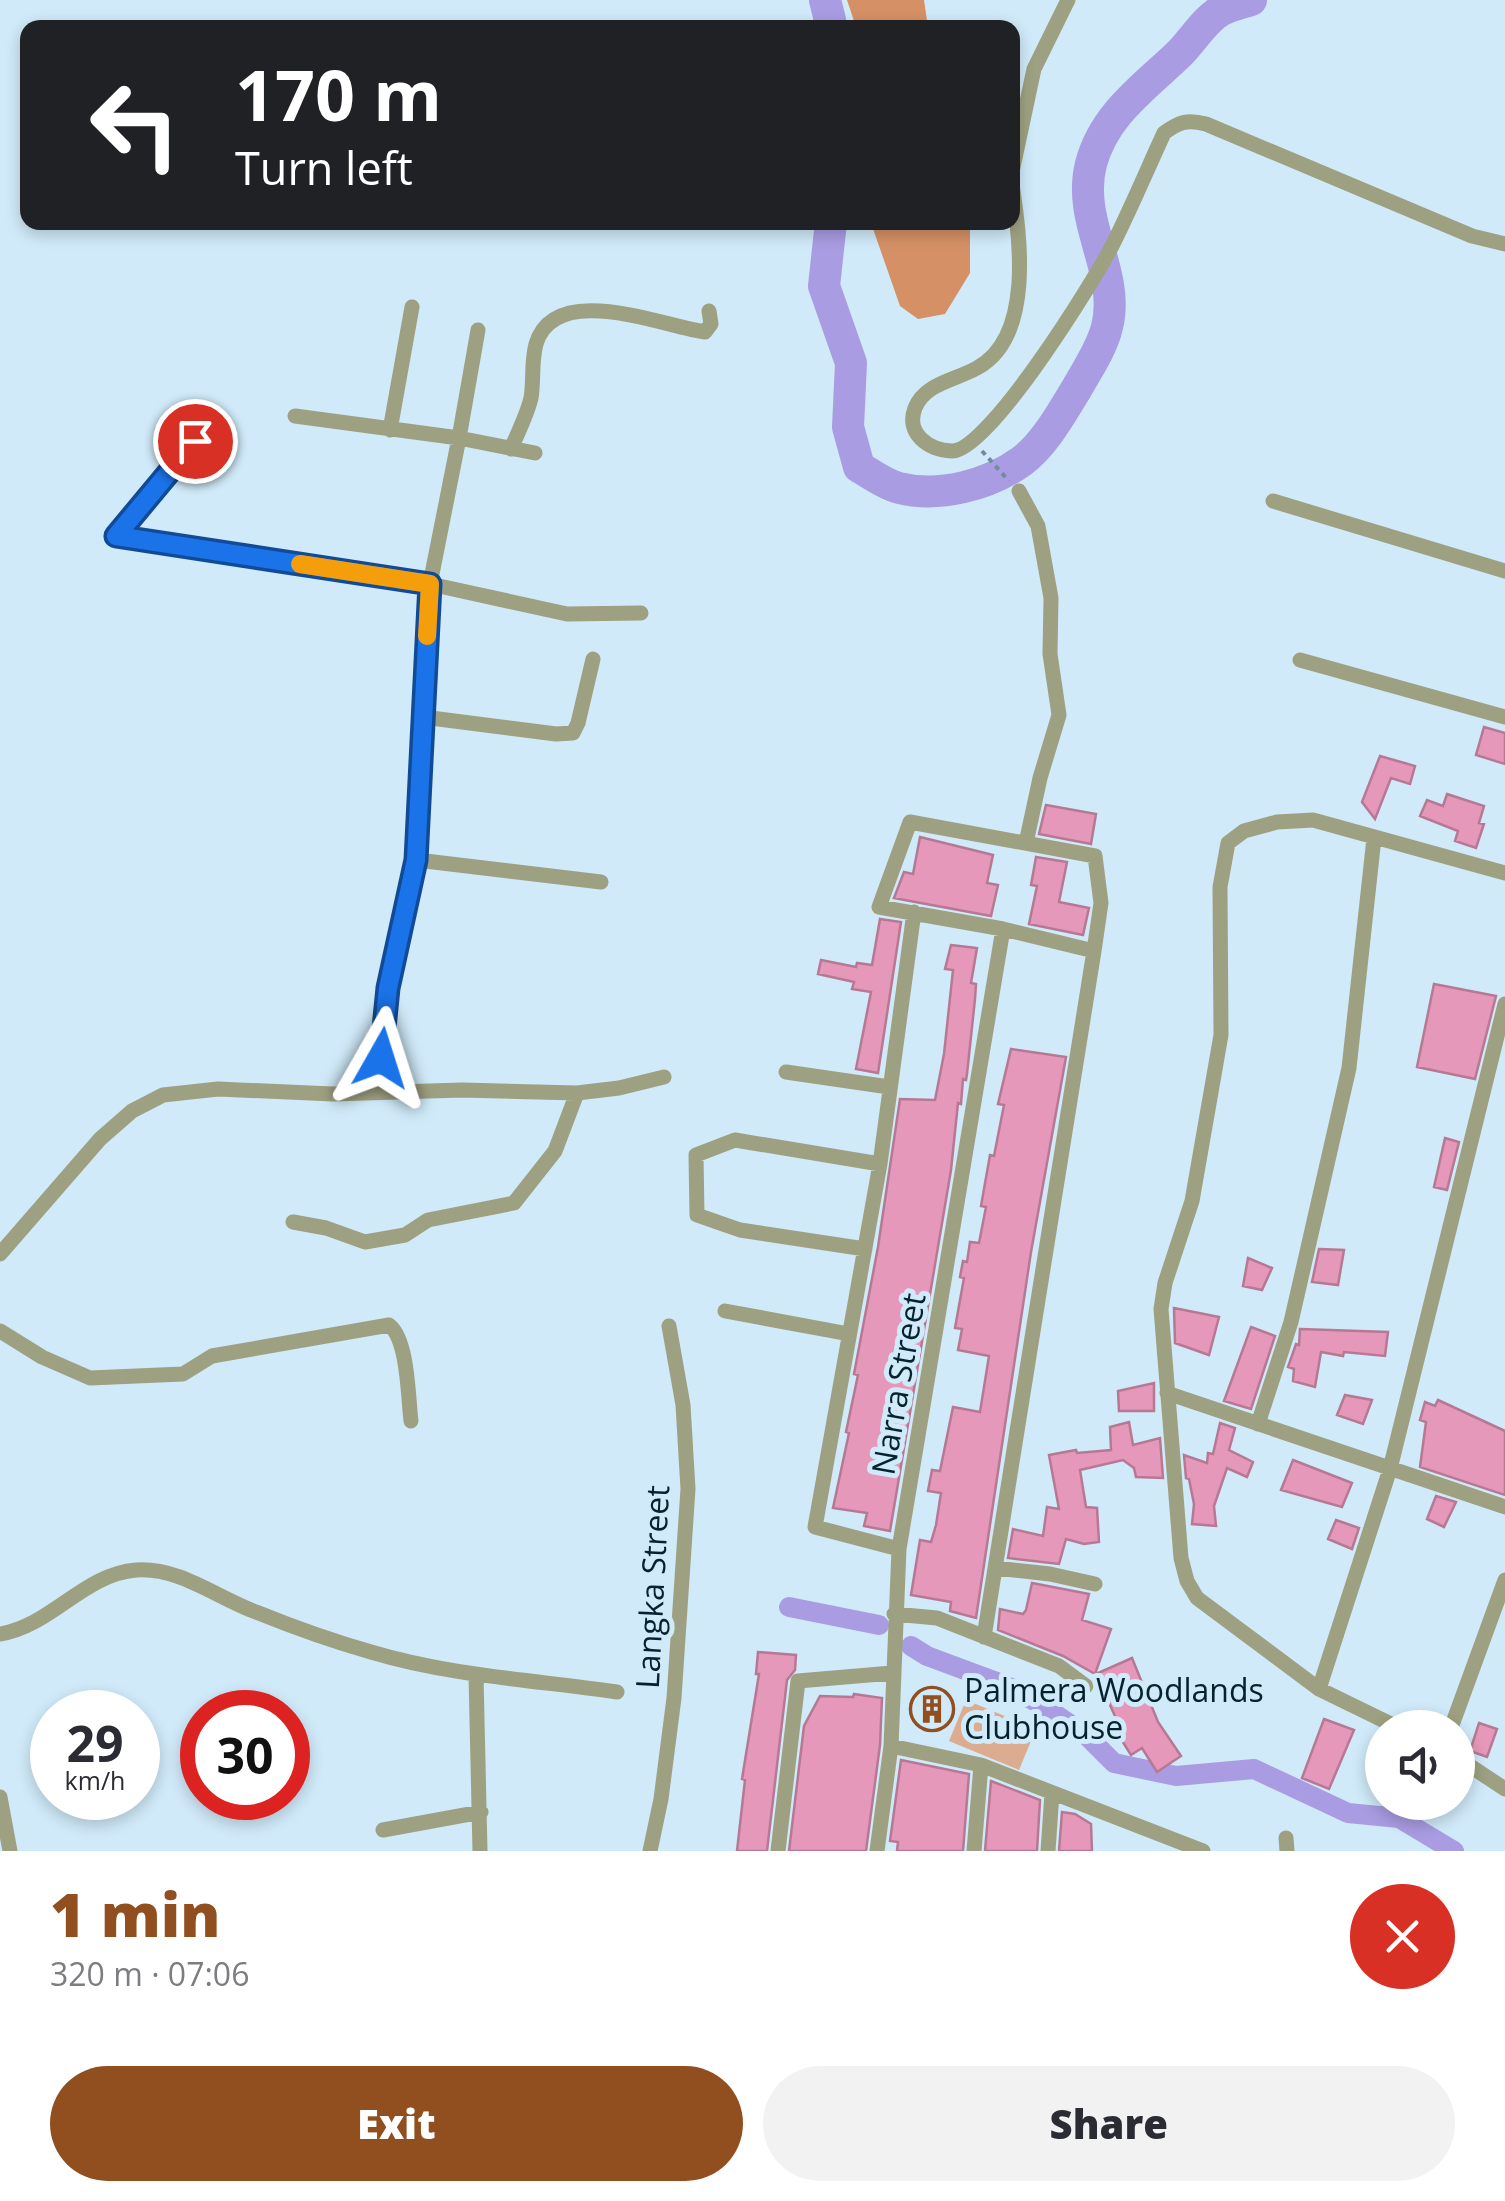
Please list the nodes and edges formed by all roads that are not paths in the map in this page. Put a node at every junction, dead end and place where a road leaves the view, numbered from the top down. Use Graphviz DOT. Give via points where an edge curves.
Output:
graph roads {
  1 [pos="1068,0"];
  2 [pos="1020,135"];
  3 [pos="1019,230"];
  4 [pos="1505,244"];
  5 [pos="412,307"];
  6 [pos="709,310"];
  7 [pos="478,330"];
  8 [pos="296,416"];
  9 [pos="390,430"];
  10 [pos="459,438"];
  11 [pos="195,441"];
  12 [pos="511,448"];
  13 [pos="535,454"];
  14 [pos="1019,492"];
  15 [pos="1272,501"];
  16 [pos="1505,570"];
  17 [pos="430,584"];
  18 [pos="642,612"];
  19 [pos="593,659"];
  20 [pos="1300,660"];
  21 [pos="422,717"];
  22 [pos="1505,717"];
  23 [pos="1374,838"];
  24 [pos="1026,843"];
  25 [pos="416,860"];
  26 [pos="1505,873"];
  27 [pos="601,882"];
  28 [pos="914,912"];
  29 [pos="1004,930"];
  30 [pos="1094,951"];
  31 [pos="1505,1004"];
  32 [pos="786,1072"];
  33 [pos="664,1077"];
  34 [pos="889,1087"];
  35 [pos="378,1093"];
  36 [pos="577,1093"];
  37 [pos="880,1164"];
  38 [pos="293,1222"];
  39 [pos="864,1250"];
  40 [pos="0,1254"];
  41 [pos="725,1311"];
  42 [pos="670,1326"];
  43 [pos="0,1331"];
  44 [pos="850,1334"];
  45 [pos="1167,1393"];
  46 [pos="411,1421"];
  47 [pos="1258,1424"];
  48 [pos="1390,1469"];
  49 [pos="1505,1507"];
  50 [pos="899,1549"];
  51 [pos="996,1568"];
  52 [pos="1505,1580"];
  53 [pos="1094,1584"];
  54 [pos="894,1614"];
  55 [pos="0,1634"];
  56 [pos="984,1638"];
  57 [pos="892,1674"];
  58 [pos="476,1675"];
  59 [pos="1086,1686"];
  60 [pos="1319,1689"];
  61 [pos="617,1692"];
  62 [pos="1458,1710"];
  63 [pos="1365,1711"];
  64 [pos="891,1746"];
  65 [pos="980,1765"];
  66 [pos="1475,1769"];
  67 [pos="1505,1789"];
  68 [pos="1052,1793"];
  69 [pos="0,1797"];
  70 [pos="481,1812"];
  71 [pos="383,1830"];
  72 [pos="10,1851"];
  73 [pos="480,1851"];
  74 [pos="650,1851"];
  75 [pos="778,1851"];
  76 [pos="878,1851"];
  77 [pos="974,1851"];
  78 [pos="1048,1851"];
  79 [pos="1203,1851"];
  1 -- 2 [label="street" via="1034,69"];
  3 -- 4 [label="street" via="1014,320 997,353 926,392 916,405 912,422 932,448 957,452 976,442 1082,300 1164,133 1180,122 1194,120"];
  5 -- 9 [label="street"];
  6 -- 12 [label="street" via="711,324 703,332 588,310 546,327 536,346 531,397"];
  7 -- 10 [label="street"];
  8 -- 9 [label="street"];
  9 -- 10 [label="street"];
  10 -- 12 [label="street"];
  10 -- 17 [label="street"];
  11 -- 17 [label="street" via="116,536"];
  12 -- 13 [label="street"];
  14 -- 24 [label="street" via="1042,544 1059,715"];
  15 -- 16 [label="street"];
  17 -- 18 [label="street" via="568,614"];
  17 -- 21 [label="street"];
  19 -- 21 [label="street" via="573,733"];
  20 -- 22 [label="street"];
  21 -- 25 [label="street"];
  23 -- 26 [label="street"];
  23 -- 45 [label="street" via="1313,820 1277,822 1228,843 1220,887 1220,1034 1192,1201 1161,1309"];
  23 -- 47 [label="street" via="1349,1068 1290,1322"];
  24 -- 28 [label="street" via="910,822 879,907"];
  24 -- 30 [label="street" via="1095,856 1100,903"];
  25 -- 27 [label="street"];
  25 -- 35 [label="street" via="388,988"];
  28 -- 29 [label="street"];
  28 -- 34 [label="street"];
  29 -- 30 [label="street"];
  29 -- 50 [label="street, Narra Street"];
  30 -- 51 [label="street"];
  31 -- 48 [label="street"];
  32 -- 34 [label="street"];
  33 -- 36 [label="street"];
  34 -- 37 [label="street"];
  35 -- 36 [label="street"];
  35 -- 40 [label="street" via="162,1095 100,1139"];
  36 -- 38 [label="street" via="555,1151 514,1203 428,1220 405,1235 365,1242"];
  37 -- 39 [label="street"];
  37 -- 39 [label="street" via="735,1140 696,1155 697,1215 740,1230"];
  39 -- 44 [label="street"];
  41 -- 44 [label="street"];
  42 -- 74 [label="street, Langka Street" via="684,1405 688,1488 674,1698"];
  43 -- 46 [label="street" via="90,1378 183,1374 212,1356 389,1324 401,1341"];
  44 -- 50 [label="street" via="815,1527"];
  45 -- 47 [label="street"];
  45 -- 60 [label="street" via="1187,1581 1197,1598"];
  47 -- 48 [label="street"];
  48 -- 49 [label="street"];
  48 -- 60 [label="street"];
  50 -- 54 [label="street, Narra Street"];
  51 -- 53 [label="street"];
  51 -- 56 [label="street"];
  52 -- 62 [label="street"];
  54 -- 56 [label="street" via="937,1618"];
  54 -- 57 [label="street, Narra Street"];
  55 -- 58 [label="street" via="34,1624 103,1580 142,1570 190,1581 254,1612 368,1652"];
  56 -- 59 [label="street" via="1059,1666"];
  57 -- 64 [label="street, Narra Street"];
  57 -- 75 [label="street" via="798,1681"];
  58 -- 61 [label="street"];
  58 -- 70 [label="street"];
  60 -- 63 [label="street"];
  64 -- 65 [label="street"];
  64 -- 76 [label="street, Narra Street"];
  65 -- 68 [label="street"];
  65 -- 77 [label="street"];
  66 -- 67 [label="street"];
  68 -- 78 [label="street"];
  68 -- 79 [label="street"];
  69 -- 72 [label="street"];
  70 -- 71 [label="street"];
  70 -- 73 [label="street"];
}
